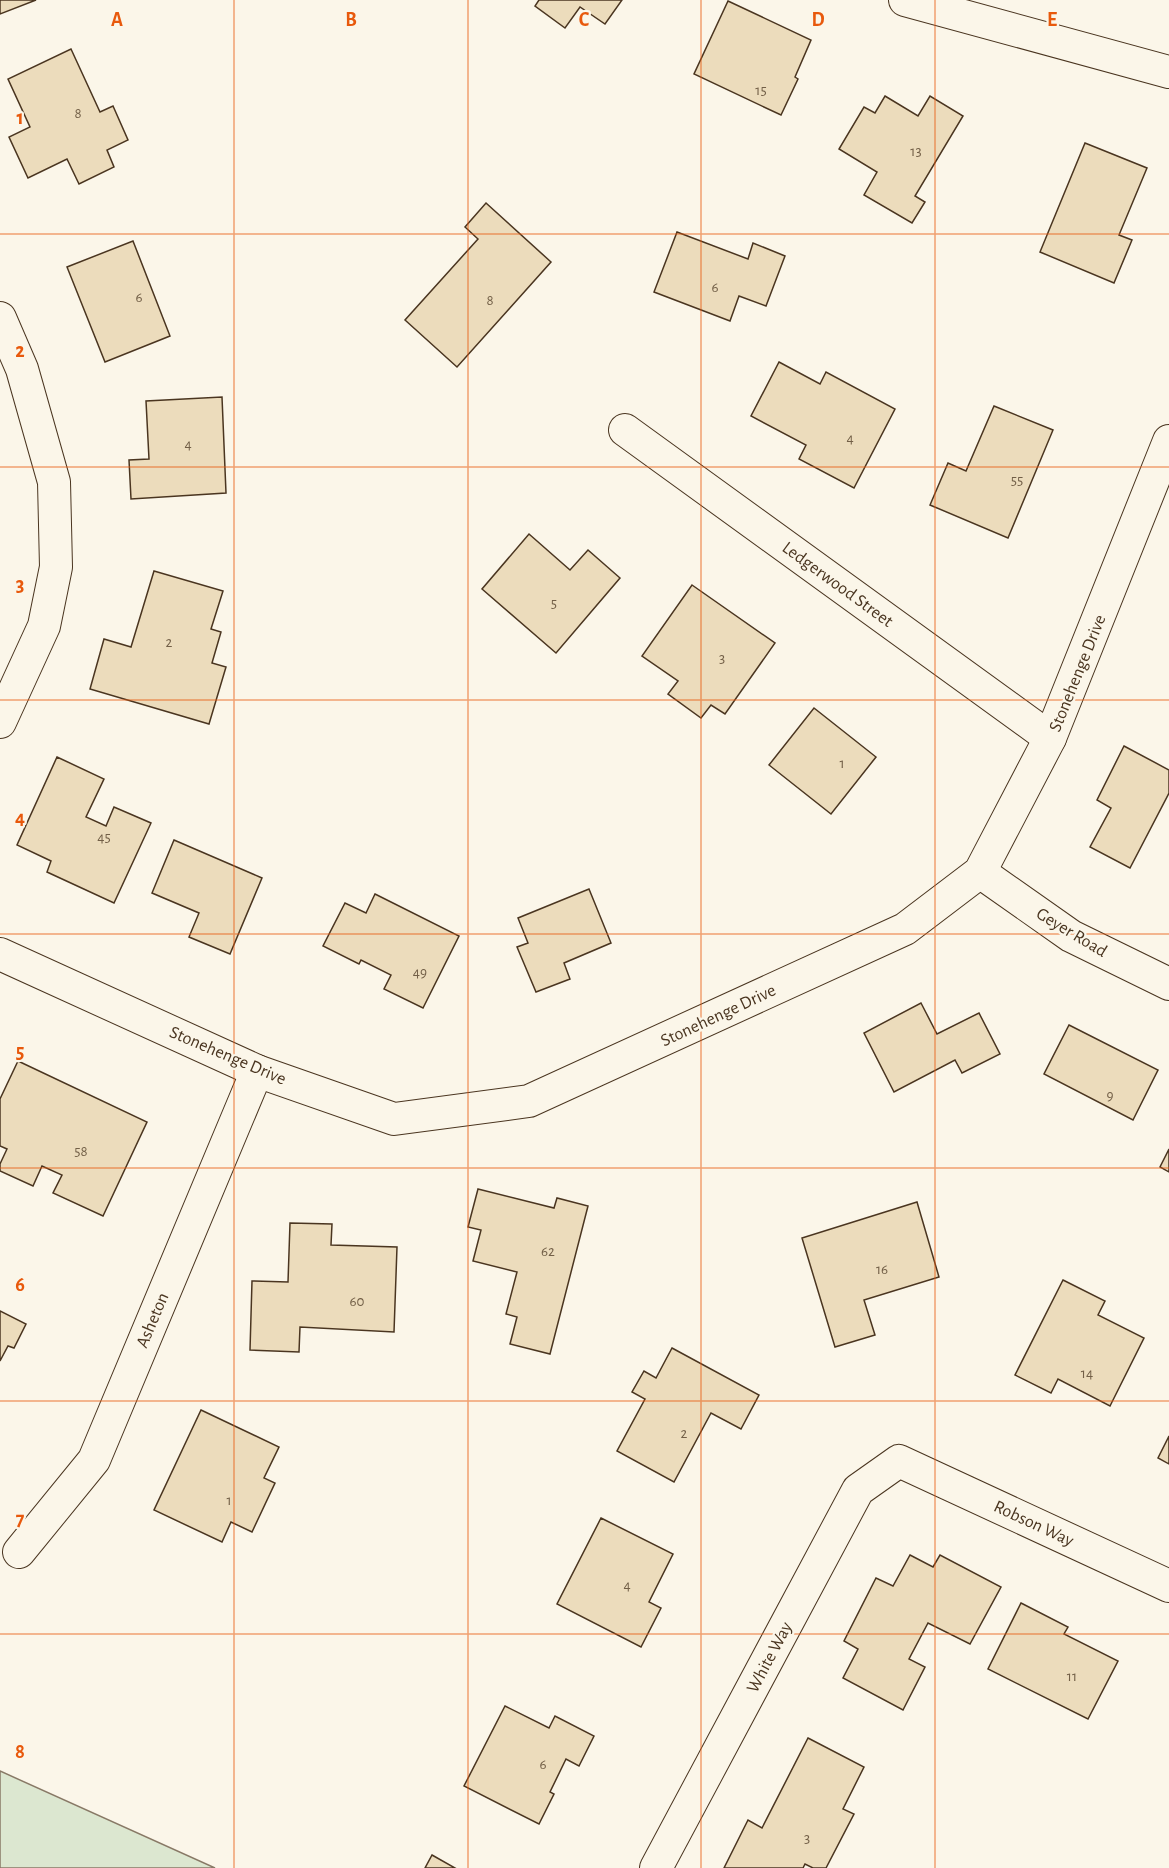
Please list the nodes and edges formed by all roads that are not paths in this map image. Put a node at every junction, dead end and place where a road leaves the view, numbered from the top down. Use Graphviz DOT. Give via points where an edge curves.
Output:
graph roads {
  1 [pos="905,0"];
  2 [pos="1169,72"];
  3 [pos="0,318"];
  4 [pos="625,430"];
  5 [pos="1169,441"];
  6 [pos="0,722"];
  7 [pos="1050,738"];
  8 [pos="980,872"];
  9 [pos="0,954"];
  10 [pos="1169,984"];
  11 [pos="257,1071"];
  12 [pos="899,1461"];
  13 [pos="19,1552"];
  14 [pos="1169,1586"];
  15 [pos="656,1868"];
  1 -- 2 [label="street"];
  3 -- 6 [label="street" via="22,369 54,482 57,567 44,626"];
  4 -- 7 [label="street, Ledgerwood Street"];
  5 -- 7 [label="street, Stonehenge Drive"];
  7 -- 8 [label="street, Stonehenge Drive"];
  8 -- 10 [label="street, Geyer Road" via="1071,936"];
  8 -- 11 [label="street, Stonehenge Drive" via="905,929 529,1101 394,1119"];
  9 -- 11 [label="street, Stonehenge Drive"];
  11 -- 13 [label="street, Asheton" via="94,1460"];
  12 -- 14 [label="street, Robson Way"];
  12 -- 15 [label="street, White Way" via="858,1490"];
}
